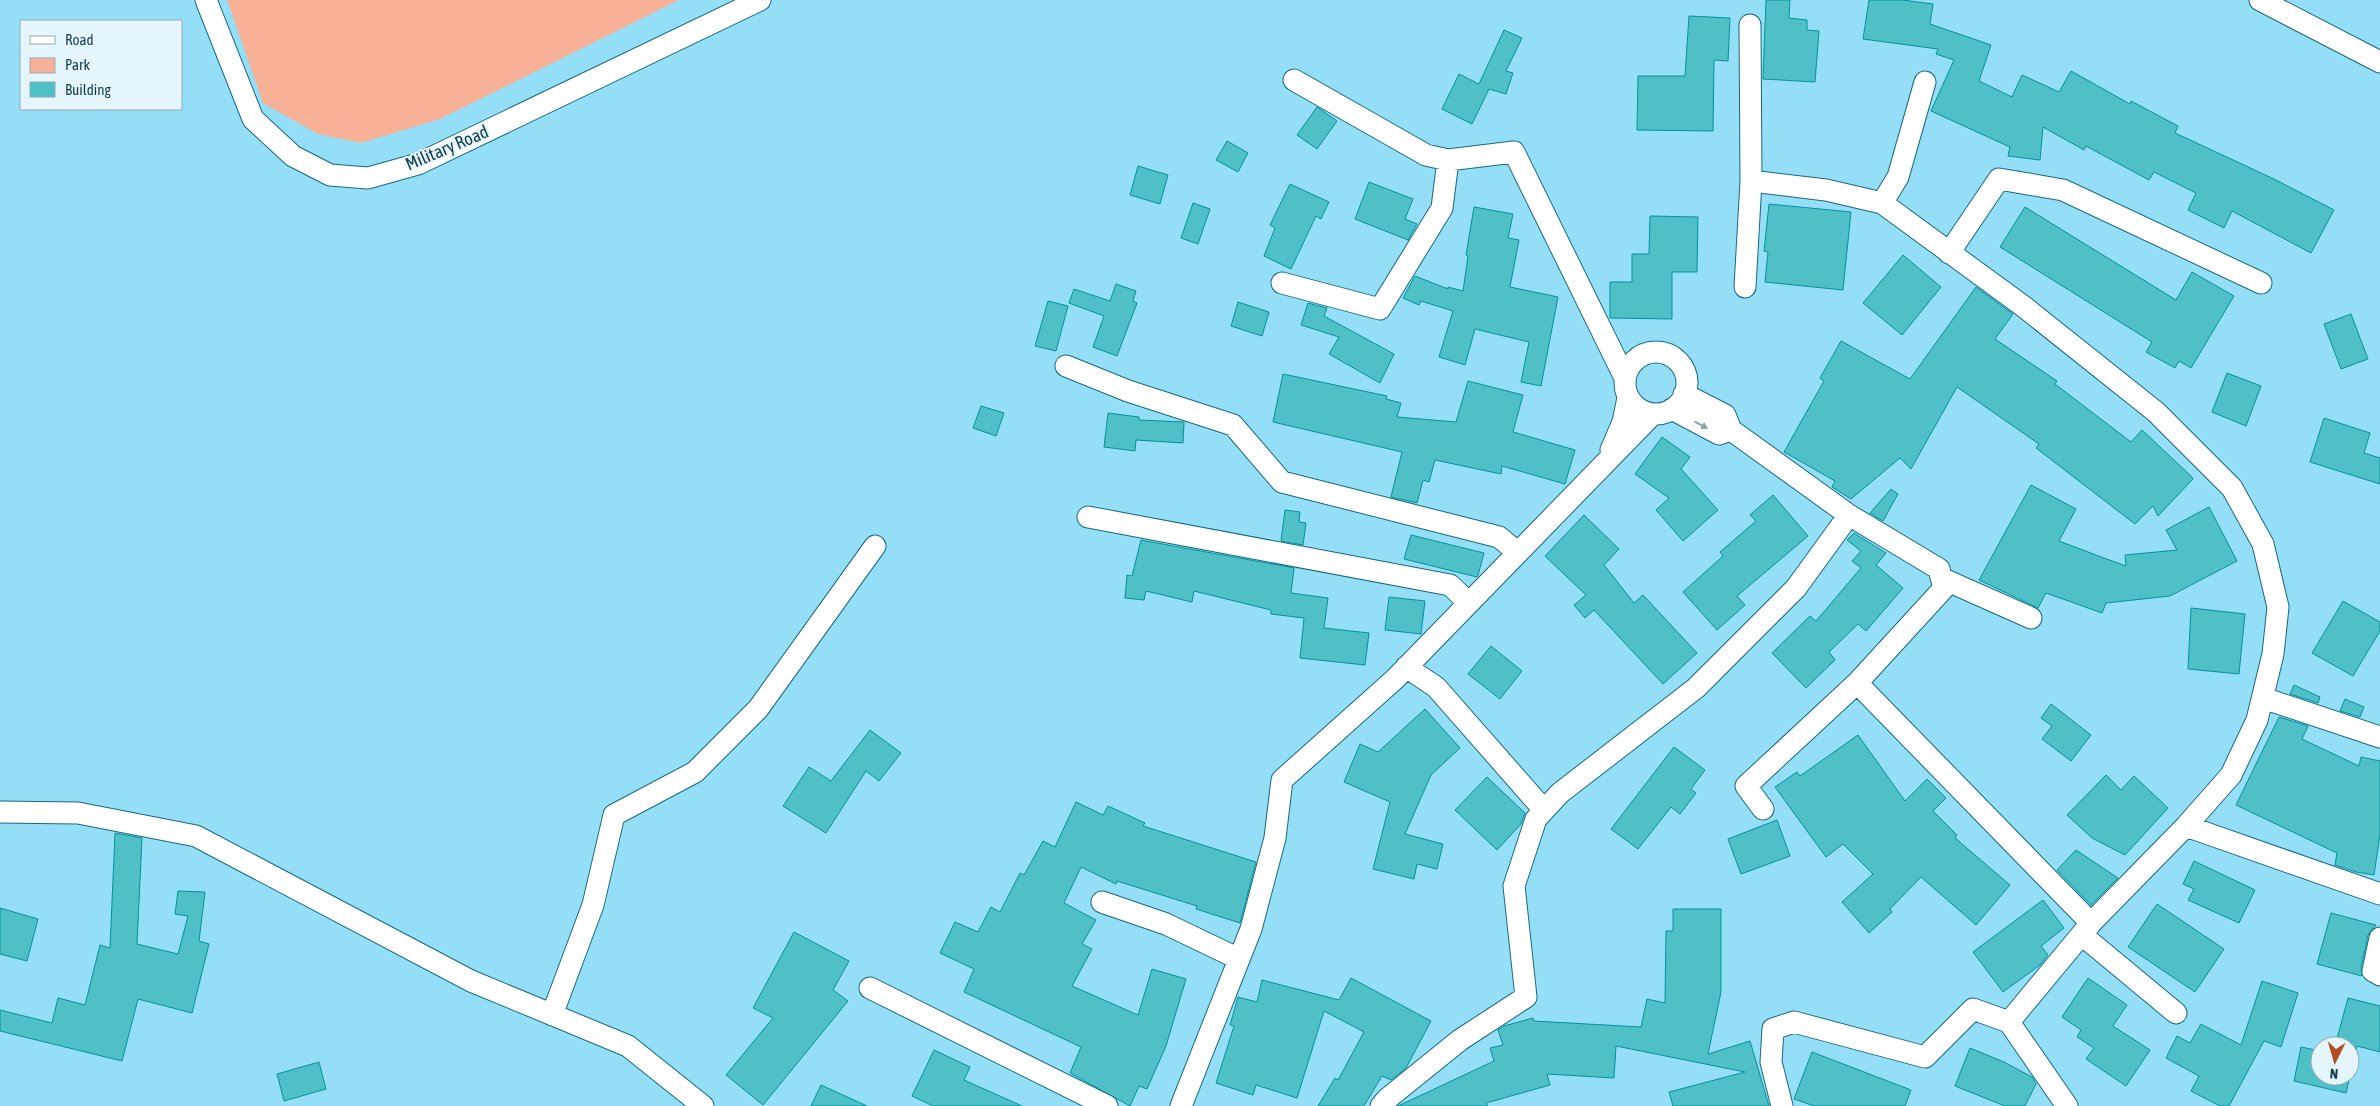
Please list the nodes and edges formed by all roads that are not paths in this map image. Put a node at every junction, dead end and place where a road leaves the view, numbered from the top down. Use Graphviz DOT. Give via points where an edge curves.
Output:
graph roads {
  1 [pos="206,0"];
  2 [pos="760,0"];
  3 [pos="2260,0"];
  4 [pos="1750,25"];
  5 [pos="2380,62"];
  6 [pos="1294,80"];
  7 [pos="1925,82"];
  8 [pos="1448,160"];
  9 [pos="1751,181"];
  10 [pos="1882,203"];
  11 [pos="1949,253"];
  12 [pos="1282,283"];
  13 [pos="2261,283"];
  14 [pos="1745,287"];
  15 [pos="1066,366"];
  16 [pos="1627,388"];
  17 [pos="1670,406"];
  18 [pos="1603,468"];
  19 [pos="1849,516"];
  20 [pos="1088,517"];
  21 [pos="875,546"];
  22 [pos="1517,552"];
  23 [pos="1942,578"];
  24 [pos="1468,602"];
  25 [pos="2031,618"];
  26 [pos="1406,667"];
  27 [pos="1857,683"];
  28 [pos="2263,698"];
  29 [pos="2380,737"];
  30 [pos="1763,809"];
  31 [pos="1544,810"];
  32 [pos="0,812"];
  33 [pos="2186,826"];
  34 [pos="2380,894"];
  35 [pos="1102,902"];
  36 [pos="2086,929"];
  37 [pos="2380,938"];
  38 [pos="1240,959"];
  39 [pos="2380,975"];
  40 [pos="870,988"];
  41 [pos="2176,1013"];
  42 [pos="552,1015"];
  43 [pos="2009,1022"];
  44 [pos="703,1106"];
  45 [pos="1107,1106"];
  46 [pos="1181,1106"];
  47 [pos="1381,1106"];
  48 [pos="1782,1106"];
  49 [pos="2066,1106"];
  1 -- 2 [label="street, Military Road" via="253,119 293,156 330,175 368,178 418,164"];
  3 -- 5 [label="street"];
  4 -- 9 [label="street"];
  6 -- 8 [label="street" via="1426,155"];
  7 -- 10 [label="street" via="1898,177"];
  8 -- 12 [label="street" via="1442,208 1380,309"];
  8 -- 16 [label="street" via="1514,152"];
  9 -- 10 [label="street" via="1826,190"];
  9 -- 14 [label="street"];
  10 -- 11 [label="street"];
  11 -- 13 [label="street" via="1998,180 2063,190"];
  11 -- 28 [label="street" via="2023,306 2156,412 2232,488 2263,544 2278,608 2273,654"];
  15 -- 22 [label="street" via="1128,391 1233,425 1282,482 1499,537"];
  16 -- 17 [label="street" via="1635,406"];
  16 -- 17 [label="street" via="1628,368 1644,354 1665,353 1682,366 1687,385"];
  16 -- 18 [label="street" via="1624,422"];
  17 -- 18 [label="street"];
  17 -- 19 [label="street" via="1725,414 1731,430"];
  18 -- 22 [label="street"];
  19 -- 23 [label="street" via="1939,569"];
  19 -- 31 [label="street" via="1796,588 1696,688 1560,793"];
  20 -- 24 [label="street" via="1450,584"];
  21 -- 42 [label="street" via="758,709 696,772 614,815 593,905"];
  22 -- 24 [label="street"];
  23 -- 25 [label="street"];
  23 -- 27 [label="street" via="1944,588"];
  24 -- 26 [label="street"];
  26 -- 31 [label="street" via="1436,687"];
  26 -- 38 [label="street" via="1282,780 1275,838"];
  27 -- 30 [label="street" via="1746,786"];
  27 -- 36 [label="street"];
  28 -- 29 [label="street"];
  28 -- 33 [label="street" via="2257,720 2231,775"];
  31 -- 47 [label="street" via="1536,820 1514,886 1526,998 1460,1040"];
  32 -- 42 [label="street" via="78,813 196,836 471,981"];
  33 -- 34 [label="street"];
  33 -- 36 [label="street"];
  35 -- 38 [label="street" via="1166,924"];
  36 -- 41 [label="street"];
  36 -- 43 [label="street"];
  37 -- 39 [label="street" via="2372,971"];
  38 -- 46 [label="street"];
  40 -- 45 [label="street"];
  42 -- 44 [label="street" via="628,1046"];
  43 -- 48 [label="street" via="1973,1010 1925,1057 1794,1022 1773,1029 1771,1062"];
  43 -- 49 [label="street"];
}
